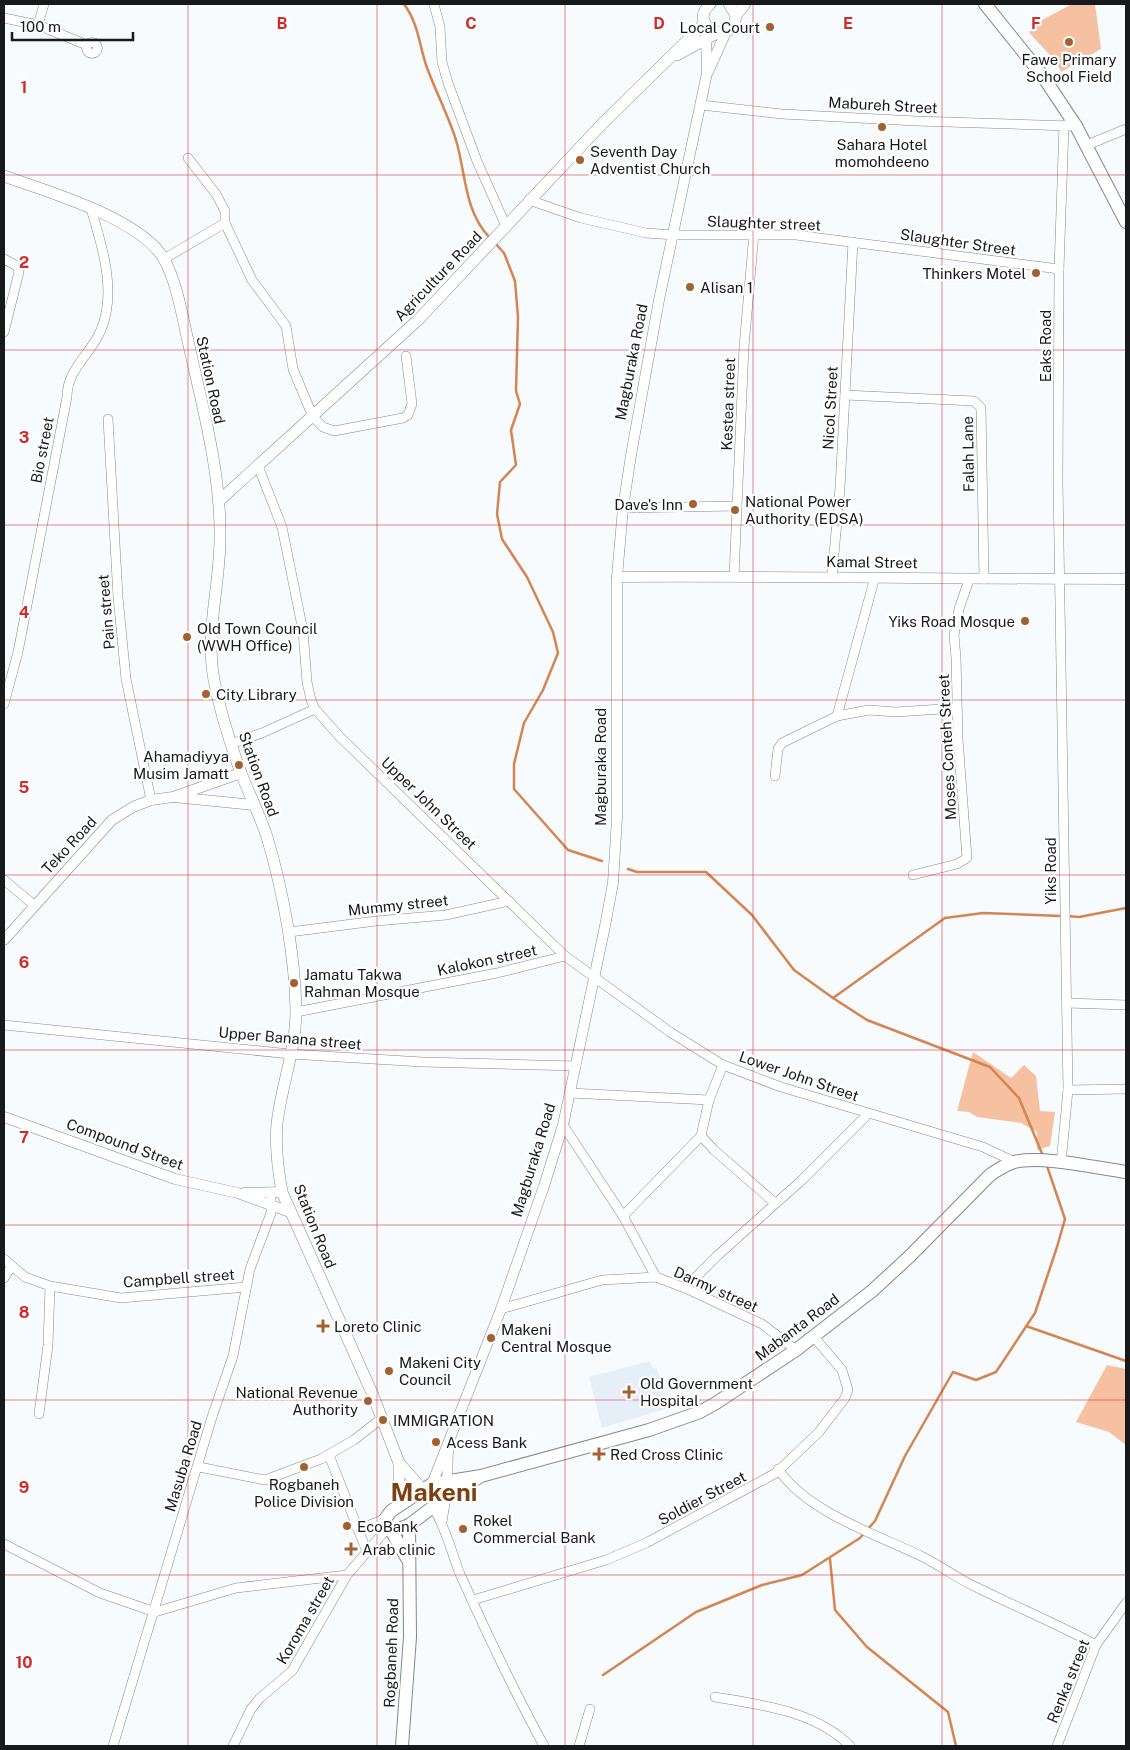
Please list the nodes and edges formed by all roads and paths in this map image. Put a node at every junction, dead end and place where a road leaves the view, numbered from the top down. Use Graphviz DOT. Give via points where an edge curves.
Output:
graph roads {
  1 [pos="44,4"];
  2 [pos="434,4"];
  3 [pos="729,4"];
  4 [pos="745,4"];
  5 [pos="985,4"];
  6 [pos="736,15"];
  7 [pos="4,18"];
  8 [pos="710,19"];
  9 [pos="38,25"];
  10 [pos="706,40"];
  11 [pos="87,45"];
  12 [pos="667,61"];
  13 [pos="707,72"];
  14 [pos="701,105"];
  15 [pos="1070,126"];
  16 [pos="1126,128"];
  17 [pos="1087,145"];
  18 [pos="188,158"];
  19 [pos="4,176"];
  20 [pos="529,200"];
  21 [pos="91,209"];
  22 [pos="1126,222"];
  23 [pos="225,223"];
  24 [pos="504,229"];
  25 [pos="754,234"];
  26 [pos="674,235"];
  27 [pos="853,242"];
  28 [pos="4,259"];
  29 [pos="164,259"];
  30 [pos="1059,269"];
  31 [pos="4,332"];
  32 [pos="406,356"];
  33 [pos="845,395"];
  34 [pos="313,417"];
  35 [pos="108,419"];
  36 [pos="258,466"];
  37 [pos="220,500"];
  38 [pos="737,506"];
  39 [pos="623,508"];
  40 [pos="734,576"];
  41 [pos="832,576"];
  42 [pos="617,577"];
  43 [pos="875,577"];
  44 [pos="1060,579"];
  45 [pos="1126,579"];
  46 [pos="969,580"];
  47 [pos="984,580"];
  48 [pos="4,704"];
  49 [pos="957,708"];
  50 [pos="315,709"];
  51 [pos="837,716"];
  52 [pos="231,744"];
  53 [pos="241,773"];
  54 [pos="775,776"];
  55 [pos="173,797"];
  56 [pos="151,800"];
  57 [pos="254,805"];
  58 [pos="913,875"];
  59 [pos="4,880"];
  60 [pos="509,901"];
  61 [pos="34,905"];
  62 [pos="289,932"];
  63 [pos="4,940"];
  64 [pos="565,956"];
  65 [pos="594,975"];
  66 [pos="1067,1003"];
  67 [pos="1126,1005"];
  68 [pos="296,1012"];
  69 [pos="4,1025"];
  70 [pos="290,1054"];
  71 [pos="724,1065"];
  72 [pos="576,1066"];
  73 [pos="1126,1089"];
  74 [pos="1068,1090"];
  75 [pos="570,1093"];
  76 [pos="709,1100"];
  77 [pos="868,1114"];
  78 [pos="4,1117"];
  79 [pos="563,1125"];
  80 [pos="701,1136"];
  81 [pos="1015,1162"];
  82 [pos="1057,1162"];
  83 [pos="1126,1172"];
  84 [pos="276,1192"];
  85 [pos="238,1193"];
  86 [pos="776,1203"];
  87 [pos="271,1206"];
  88 [pos="290,1212"];
  89 [pos="623,1216"];
  90 [pos="4,1259"];
  91 [pos="11,1267"];
  92 [pos="656,1277"];
  93 [pos="4,1278"];
  94 [pos="50,1286"];
  95 [pos="246,1287"];
  96 [pos="685,1288"];
  97 [pos="501,1309"];
  98 [pos="814,1337"];
  99 [pos="796,1350"];
  100 [pos="39,1414"];
  101 [pos="382,1418"];
  102 [pos="448,1445"];
  103 [pos="329,1455"];
  104 [pos="399,1463"];
  105 [pos="199,1467"];
  106 [pos="778,1470"];
  107 [pos="480,1476"];
  108 [pos="448,1480"];
  109 [pos="427,1486"];
  110 [pos="446,1497"];
  111 [pos="402,1502"];
  112 [pos="433,1507"];
  113 [pos="442,1522"];
  114 [pos="409,1525"];
  115 [pos="356,1527"];
  116 [pos="387,1527"];
  117 [pos="4,1544"];
  118 [pos="367,1552"];
  119 [pos="408,1560"];
  120 [pos="347,1575"];
  121 [pos="473,1600"];
  122 [pos="1126,1603"];
  123 [pos="155,1612"];
  124 [pos="1096,1645"];
  125 [pos="715,1697"];
  126 [pos="590,1710"];
  127 [pos="113,1746"];
  128 [pos="233,1746"];
  129 [pos="402,1746"];
  130 [pos="544,1746"];
  131 [pos="579,1746"];
  132 [pos="850,1746"];
  133 [pos="1057,1746"];
  1 -- 9 [label="street"];
  2 -- 24 [label="street" via="448,83"];
  3 -- 6 [label="main road"];
  4 -- 6 [label="main road"];
  5 -- 15 [label="main road" via="1042,75"];
  6 -- 8 [label="main road" via="734,25"];
  7 -- 9 [label="street"];
  8 -- 10 [label="main road, Agriculture Road"];
  8 -- 12 [label="main road, Agriculture Road"];
  8 -- 13 [label="street, Magburaka Road"];
  9 -- 11 [label="street"];
  10 -- 12 [label="main road, Agriculture Road"];
  10 -- 13 [label="street, Magburaka Road"];
  12 -- 20 [label="main road, Agriculture Road"];
  13 -- 14 [label="street, Magburaka Road"];
  14 -- 15 [label="street, Mabureh Street" via="773,113"];
  14 -- 26 [label="street, Magburaka Road"];
  15 -- 17 [label="main road"];
  15 -- 30 [label="street, Eaks Road"];
  16 -- 17 [label="street"];
  17 -- 22 [label="main road"];
  18 -- 23 [label="street" via="216,194 225,211"];
  19 -- 21 [label="main road, Station Road"];
  20 -- 24 [label="main road, Agriculture Road"];
  20 -- 26 [label="street, Slaughter street" via="581,218 646,233"];
  21 -- 29 [label="main road, Station Road" via="138,233"];
  21 -- 48 [label="street, Bio street" via="104,259 107,285 104,319 101,330 67,386 18,652"];
  23 -- 29 [label="street"];
  23 -- 34 [label="street" via="252,280 286,326 293,369"];
  24 -- 34 [label="main road, Agriculture Road" via="419,319"];
  25 -- 26 [label="street, Slaughter street"];
  25 -- 27 [label="street, Slaughter street"];
  25 -- 38 [label="street, Kestea street" via="744,347"];
  26 -- 39 [label="street, Magburaka Road" via="630,454"];
  27 -- 30 [label="street, Slaughter Street"];
  27 -- 33 [label="street, Nicol Street"];
  28 -- 31 [label="street" via="17,266 19,272"];
  29 -- 37 [label="main road, Station Road" via="182,317"];
  30 -- 44 [label="street, Eaks Road"];
  32 -- 34 [label="street" via="412,404 403,418 334,431 323,427"];
  33 -- 41 [label="street, Nicol Street"];
  33 -- 47 [label="street, Falah Lane" via="974,401 978,404 981,408"];
  34 -- 36 [label="main road, Agriculture Road"];
  35 -- 56 [label="street, Pain street" via="126,679"];
  36 -- 37 [label="main road, Agriculture Road"];
  36 -- 50 [label="street" via="282,527 303,632 306,682"];
  37 -- 52 [label="main road, Station Road" via="220,540 210,652"];
  38 -- 39 [label="street"];
  38 -- 40 [label="street, Kestea street"];
  39 -- 42 [label="street, Magburaka Road"];
  40 -- 41 [label="street, Kamal Street"];
  40 -- 42 [label="street, Kamal Street"];
  41 -- 43 [label="street, Kamal Street"];
  42 -- 65 [label="street, Magburaka Road" via="615,863"];
  43 -- 46 [label="street, Kamal Street"];
  43 -- 51 [label="street"];
  44 -- 45 [label="street, Kamal Street"];
  44 -- 47 [label="street, Kamal Street"];
  44 -- 66 [label="street, Yiks Road"];
  46 -- 47 [label="street, Kamal Street"];
  46 -- 49 [label="street, Moses Conteh Street" via="954,635"];
  49 -- 51 [label="street" via="896,712 869,710"];
  49 -- 58 [label="street, Moses Conteh Street" via="967,858 957,864"];
  50 -- 52 [label="street"];
  50 -- 60 [label="street, Upper John Street"];
  51 -- 54 [label="street" via="782,743 778,749"];
  52 -- 53 [label="main road, Station Road"];
  53 -- 55 [label="street, Teko Road"];
  53 -- 57 [label="main road, Station Road"];
  55 -- 56 [label="street, Teko Road"];
  55 -- 57 [label="street, Teko Road"];
  56 -- 61 [label="street, Teko Road" via="112,820"];
  57 -- 62 [label="main road, Station Road" via="266,836"];
  59 -- 61 [label="street"];
  60 -- 62 [label="street, Mummy street" via="446,915"];
  60 -- 64 [label="street, Upper John Street"];
  61 -- 63 [label="street, Teko Road"];
  62 -- 68 [label="main road, Station Road"];
  64 -- 65 [label="street, Upper John Street"];
  64 -- 68 [label="street, Kalokon street" via="497,973"];
  65 -- 71 [label="street, Lower John Street" via="670,1032"];
  65 -- 72 [label="street, Magburaka Road"];
  66 -- 67 [label="street"];
  66 -- 74 [label="street, Yiks Road"];
  68 -- 70 [label="main road, Station Road"];
  69 -- 70 [label="street, Upper Banana street"];
  70 -- 72 [label="street, Upper Banana street"];
  70 -- 84 [label="main road, Station Road" via="277,1125"];
  71 -- 76 [label="street"];
  71 -- 77 [label="street, Lower John Street"];
  72 -- 75 [label="street, Magburaka Road"];
  73 -- 74 [label="street"];
  74 -- 82 [label="street, Yiks Road"];
  75 -- 76 [label="street"];
  75 -- 79 [label="street, Magburaka Road"];
  76 -- 80 [label="street"];
  77 -- 81 [label="street, Lower John Street" via="960,1140"];
  77 -- 86 [label="street"];
  78 -- 85 [label="street, Compound Street" via="175,1179"];
  79 -- 89 [label="street"];
  79 -- 97 [label="street, Magburaka Road"];
  80 -- 86 [label="street"];
  80 -- 89 [label="street"];
  81 -- 82 [label="main road, Mabanta Road"];
  81 -- 98 [label="main road, Mabanta Road" via="990,1175 872,1291"];
  82 -- 83 [label="main road, Mabanta Road"];
  84 -- 85 [label="street, Compound Street"];
  84 -- 87 [label="street, Masuba Road"];
  84 -- 88 [label="main road, Station Road"];
  85 -- 87 [label="street, Compound Street"];
  86 -- 96 [label="street"];
  87 -- 88 [label="street, Compound Street"];
  87 -- 95 [label="street, Masuba Road"];
  88 -- 101 [label="main road, Station Road"];
  89 -- 92 [label="street"];
  90 -- 91 [label="street, Campbell street"];
  91 -- 93 [label="street"];
  91 -- 94 [label="street, Campbell street" via="25,1277"];
  92 -- 96 [label="street, Darmy street"];
  92 -- 97 [label="street, Darmy street" via="602,1280"];
  94 -- 95 [label="street, Campbell street" via="127,1299"];
  94 -- 100 [label="street" via="48,1345"];
  95 -- 105 [label="street, Masuba Road" via="233,1356"];
  96 -- 99 [label="street, Darmy street" via="762,1324"];
  97 -- 102 [label="street, Magburaka Road"];
  98 -- 99 [label="main road, Mabanta Road"];
  98 -- 106 [label="street, Soldier Street" via="842,1370 848,1390 819,1432"];
  99 -- 107 [label="main road, Mabanta Road" via="700,1412 649,1430"];
  101 -- 103 [label="street"];
  101 -- 104 [label="main road, Station Road"];
  102 -- 108 [label="street, Magburaka Road"];
  102 -- 109 [label="street, Magburaka Road"];
  103 -- 105 [label="street" via="261,1481"];
  103 -- 115 [label="street"];
  104 -- 109 [label="main road, Station Road"];
  104 -- 111 [label="main road, Station Road"];
  105 -- 123 [label="street, Masuba Road"];
  106 -- 121 [label="street, Soldier Street" via="765,1481 646,1543 606,1560"];
  106 -- 124 [label="street" via="791,1486 866,1531"];
  107 -- 108 [label="main road"];
  107 -- 110 [label="main road"];
  108 -- 109 [label="main road"];
  108 -- 110 [label="street, Magburaka Road"];
  109 -- 111 [label="main road"];
  110 -- 112 [label="main road"];
  110 -- 113 [label="street"];
  111 -- 116 [label="main road"];
  112 -- 113 [label="street"];
  112 -- 114 [label="main road"];
  113 -- 121 [label="street"];
  114 -- 116 [label="main road"];
  114 -- 119 [label="main road, Rogbaneh Road"];
  115 -- 116 [label="street"];
  115 -- 118 [label="street"];
  116 -- 118 [label="street, Koroma street"];
  116 -- 119 [label="main road"];
  117 -- 123 [label="street" via="100,1593"];
  118 -- 120 [label="street, Koroma street"];
  119 -- 129 [label="main road, Rogbaneh Road" via="410,1637"];
  120 -- 123 [label="street" via="236,1588"];
  120 -- 128 [label="street, Koroma street" via="292,1672 255,1704"];
  121 -- 130 [label="street"];
  122 -- 124 [label="street, Renka street"];
  123 -- 127 [label="street, Masuba Road"];
  124 -- 133 [label="street, Renka street"];
  125 -- 132 [label="street" via="800,1716 828,1728"];
  126 -- 131 [label="street"];
}
